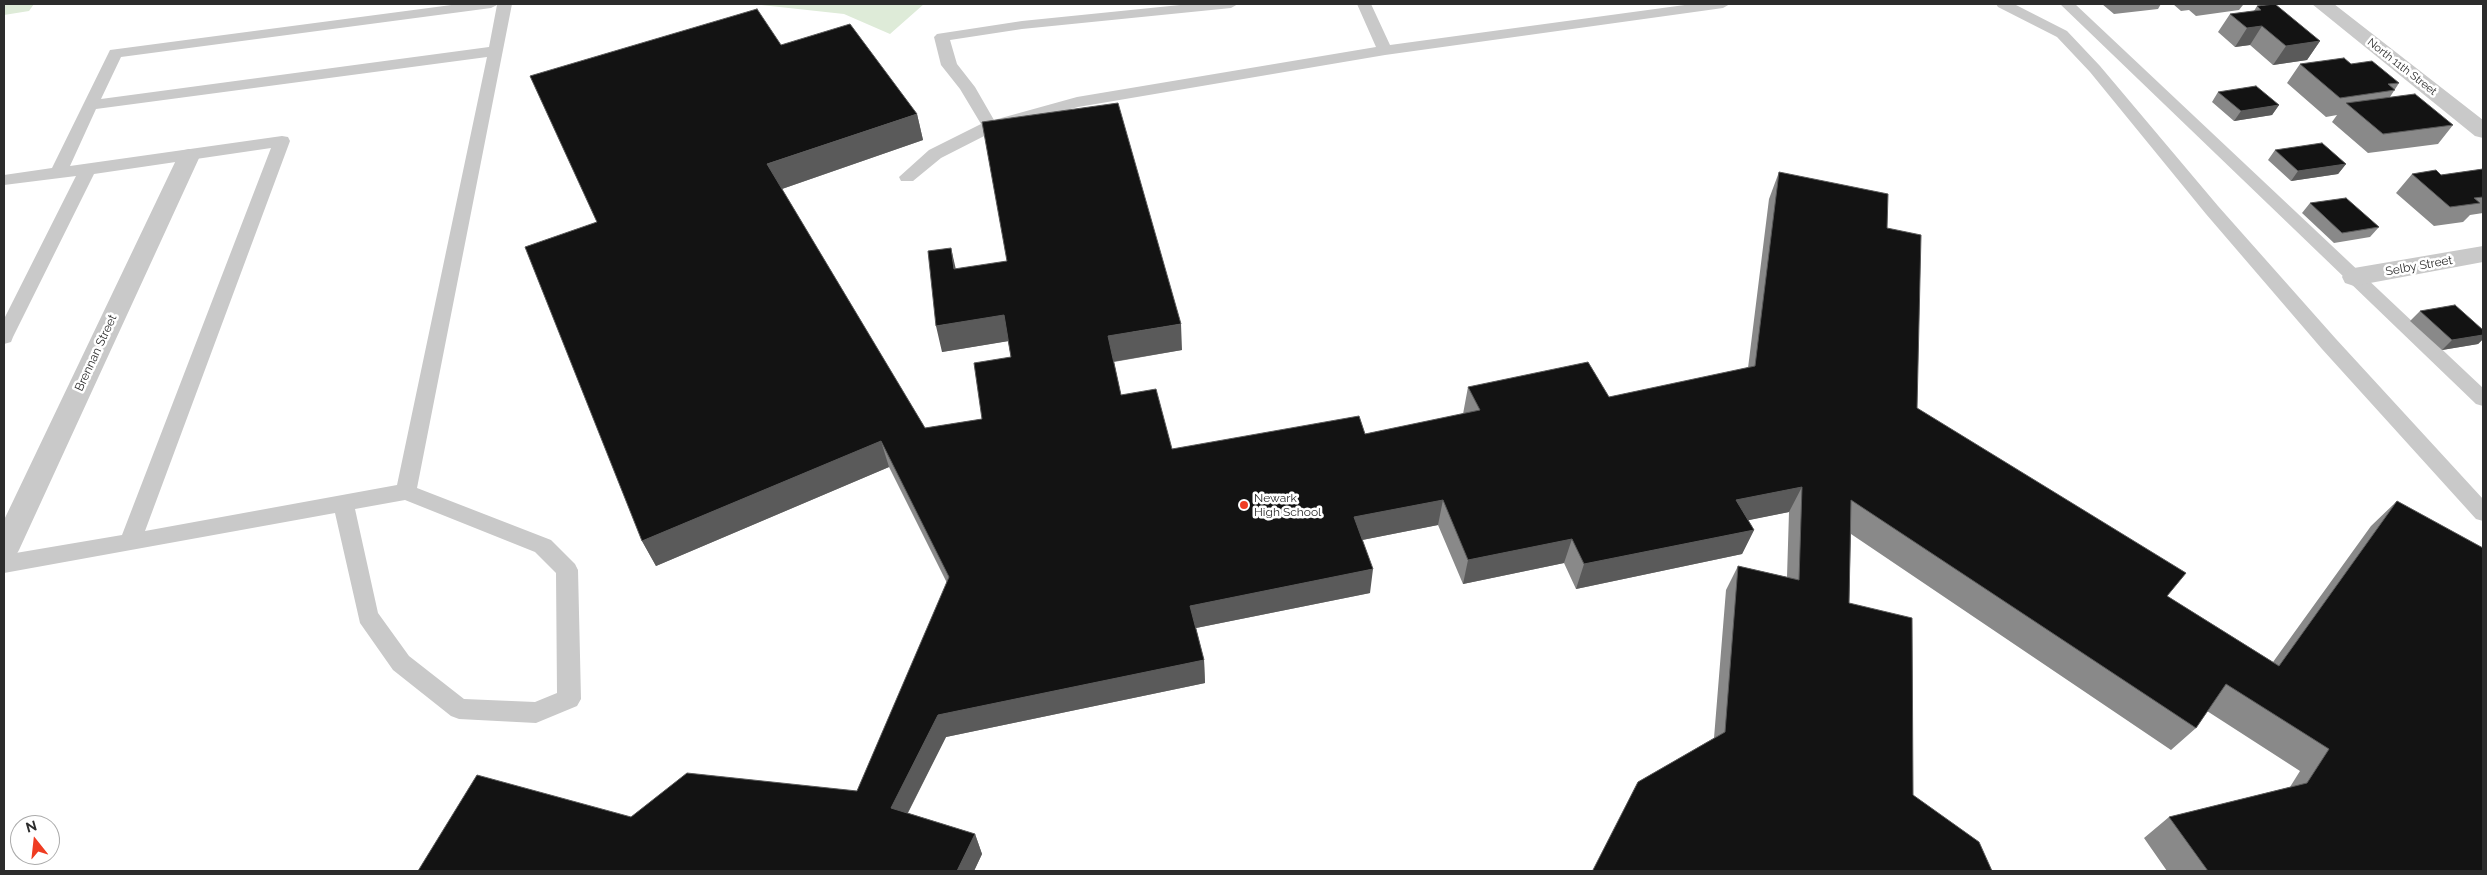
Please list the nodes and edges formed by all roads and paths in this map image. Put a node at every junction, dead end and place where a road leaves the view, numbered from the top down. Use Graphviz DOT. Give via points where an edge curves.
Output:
graph roads {
  1 [pos="491,4"];
  2 [pos="505,4"];
  3 [pos="1230,4"];
  4 [pos="1364,4"];
  5 [pos="1723,4"];
  6 [pos="2003,4"];
  7 [pos="2067,4"];
  8 [pos="2322,4"];
  9 [pos="1385,50"];
  10 [pos="495,51"];
  11 [pos="90,105"];
  12 [pos="990,126"];
  13 [pos="2483,131"];
  14 [pos="189,156"];
  15 [pos="88,169"];
  16 [pos="58,173"];
  17 [pos="907,177"];
  18 [pos="4,180"];
  19 [pos="2483,254"];
  20 [pos="2354,277"];
  21 [pos="4,337"];
  22 [pos="2483,399"];
  23 [pos="406,492"];
  24 [pos="343,503"];
  25 [pos="2483,513"];
  26 [pos="130,542"];
  27 [pos="4,550"];
  28 [pos="4,564"];
  1 -- 11 [label="lane" via="115,53"];
  2 -- 10 [label="lane"];
  3 -- 12 [label="lane" via="942,36 949,65 967,87"];
  4 -- 9 [label="lane"];
  5 -- 9 [label="lane"];
  6 -- 25 [label="lane" via="2062,34 2329,344"];
  7 -- 20 [label="lane"];
  8 -- 13 [label="street, North 11th Street"];
  9 -- 12 [label="lane" via="1077,102"];
  10 -- 11 [label="lane"];
  10 -- 23 [label="lane"];
  11 -- 16 [label="lane"];
  12 -- 17 [label="lane" via="935,154"];
  14 -- 15 [label="lane"];
  14 -- 26 [label="lane" via="282,141"];
  14 -- 27 [label="street, Brennan Street"];
  15 -- 16 [label="lane"];
  15 -- 21 [label="lane"];
  16 -- 18 [label="lane"];
  19 -- 20 [label="street, Selby Street"];
  20 -- 22 [label="lane"];
  23 -- 24 [label="lane"];
  23 -- 24 [label="lane" via="543,546 567,570 569,698 536,712 459,709 400,663 368,616"];
  24 -- 26 [label="lane"];
  26 -- 28 [label="lane"];
}
